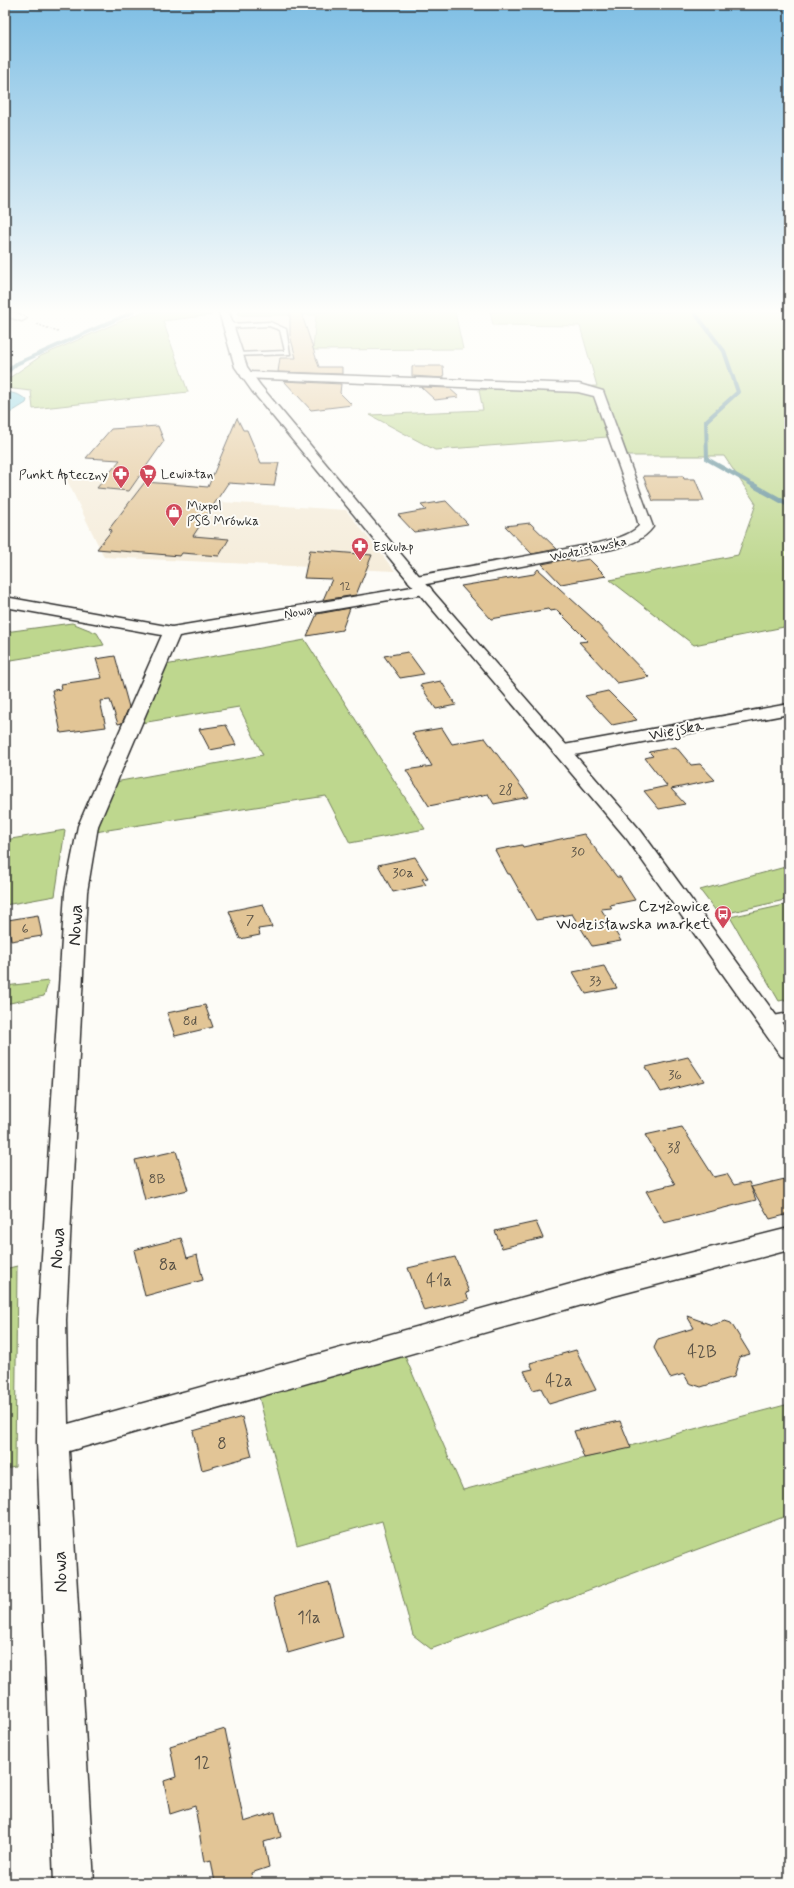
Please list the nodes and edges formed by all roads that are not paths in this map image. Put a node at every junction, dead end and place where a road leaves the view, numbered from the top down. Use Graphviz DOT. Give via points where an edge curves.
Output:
graph roads {
  1 [pos="267,400"];
  2 [pos="602,400"];
  3 [pos="420,585"];
  4 [pos="5,602"];
  5 [pos="172,632"];
  6 [pos="789,709"];
  7 [pos="564,751"];
  8 [pos="789,1017"];
  9 [pos="768,1021"];
  10 [pos="789,1050"];
  11 [pos="789,1239"];
  12 [pos="53,1442"];
  13 [pos="74,1883"];
  1 -- 3 [label="street"];
  2 -- 3 [label="street, Wodzisławska" via="643,515 646,527 641,534 598,547"];
  3 -- 5 [label="street, Nowa"];
  3 -- 7 [label="street"];
  4 -- 5 [label="street, Nowa"];
  5 -- 12 [label="street, Nowa" via="88,826 76,892 52,1320"];
  6 -- 7 [label="street, Wiejska"];
  7 -- 9 [label="street" via="634,835"];
  8 -- 9 [label="lane"];
  9 -- 10 [label="street"];
  11 -- 12 [label="street" via="588,1291"];
  12 -- 13 [label="street, Nowa"];
}
